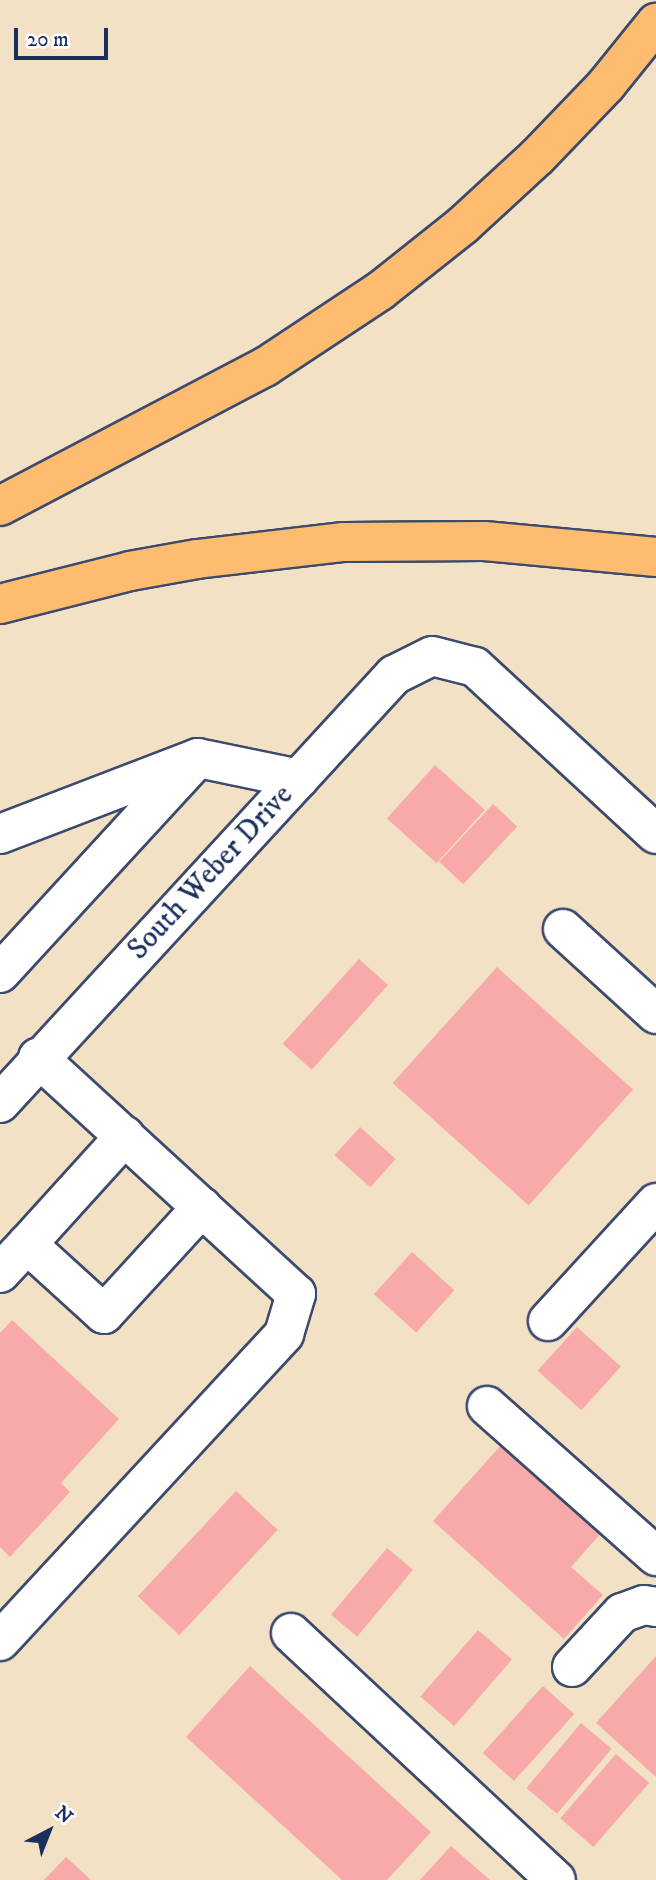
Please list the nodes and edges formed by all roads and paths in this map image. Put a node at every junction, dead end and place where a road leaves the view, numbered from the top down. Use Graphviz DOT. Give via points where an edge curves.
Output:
graph roads {
  1 [pos="656,23"];
  2 [pos="0,506"];
  3 [pos="656,557"];
  4 [pos="0,604"];
  5 [pos="198,758"];
  6 [pos="299,779"];
  7 [pos="0,834"];
  8 [pos="656,834"];
  9 [pos="562,929"];
  10 [pos="0,973"];
  11 [pos="656,1014"];
  12 [pos="38,1058"];
  13 [pos="2,1097"];
  14 [pos="125,1136"];
  15 [pos="656,1203"];
  16 [pos="202,1207"];
  17 [pos="27,1244"];
  18 [pos="0,1272"];
  19 [pos="548,1321"];
  20 [pos="487,1406"];
  21 [pos="656,1556"];
  22 [pos="656,1607"];
  23 [pos="291,1633"];
  24 [pos="0,1642"];
  25 [pos="572,1667"];
  26 [pos="556,1880"];
  1 -- 2 [label="highway" via="606,85 537,157 463,225 380,291 264,368"];
  3 -- 4 [label="highway" via="484,541 344,542 271,548 130,571"];
  5 -- 6 [label="street"];
  5 -- 7 [label="street"];
  5 -- 10 [label="street"];
  6 -- 8 [label="street, South Weber Drive" via="394,675 432,656 475,667"];
  6 -- 12 [label="street, South Weber Drive"];
  9 -- 11 [label="street"];
  12 -- 13 [label="street, South Weber Drive"];
  12 -- 14 [label="street"];
  14 -- 16 [label="street"];
  14 -- 17 [label="street"];
  15 -- 19 [label="street"];
  16 -- 17 [label="street" via="104,1314"];
  16 -- 24 [label="street" via="296,1294 284,1334"];
  17 -- 18 [label="street"];
  20 -- 21 [label="street"];
  22 -- 25 [label="street" via="644,1605 622,1613"];
  23 -- 26 [label="street"];
}
